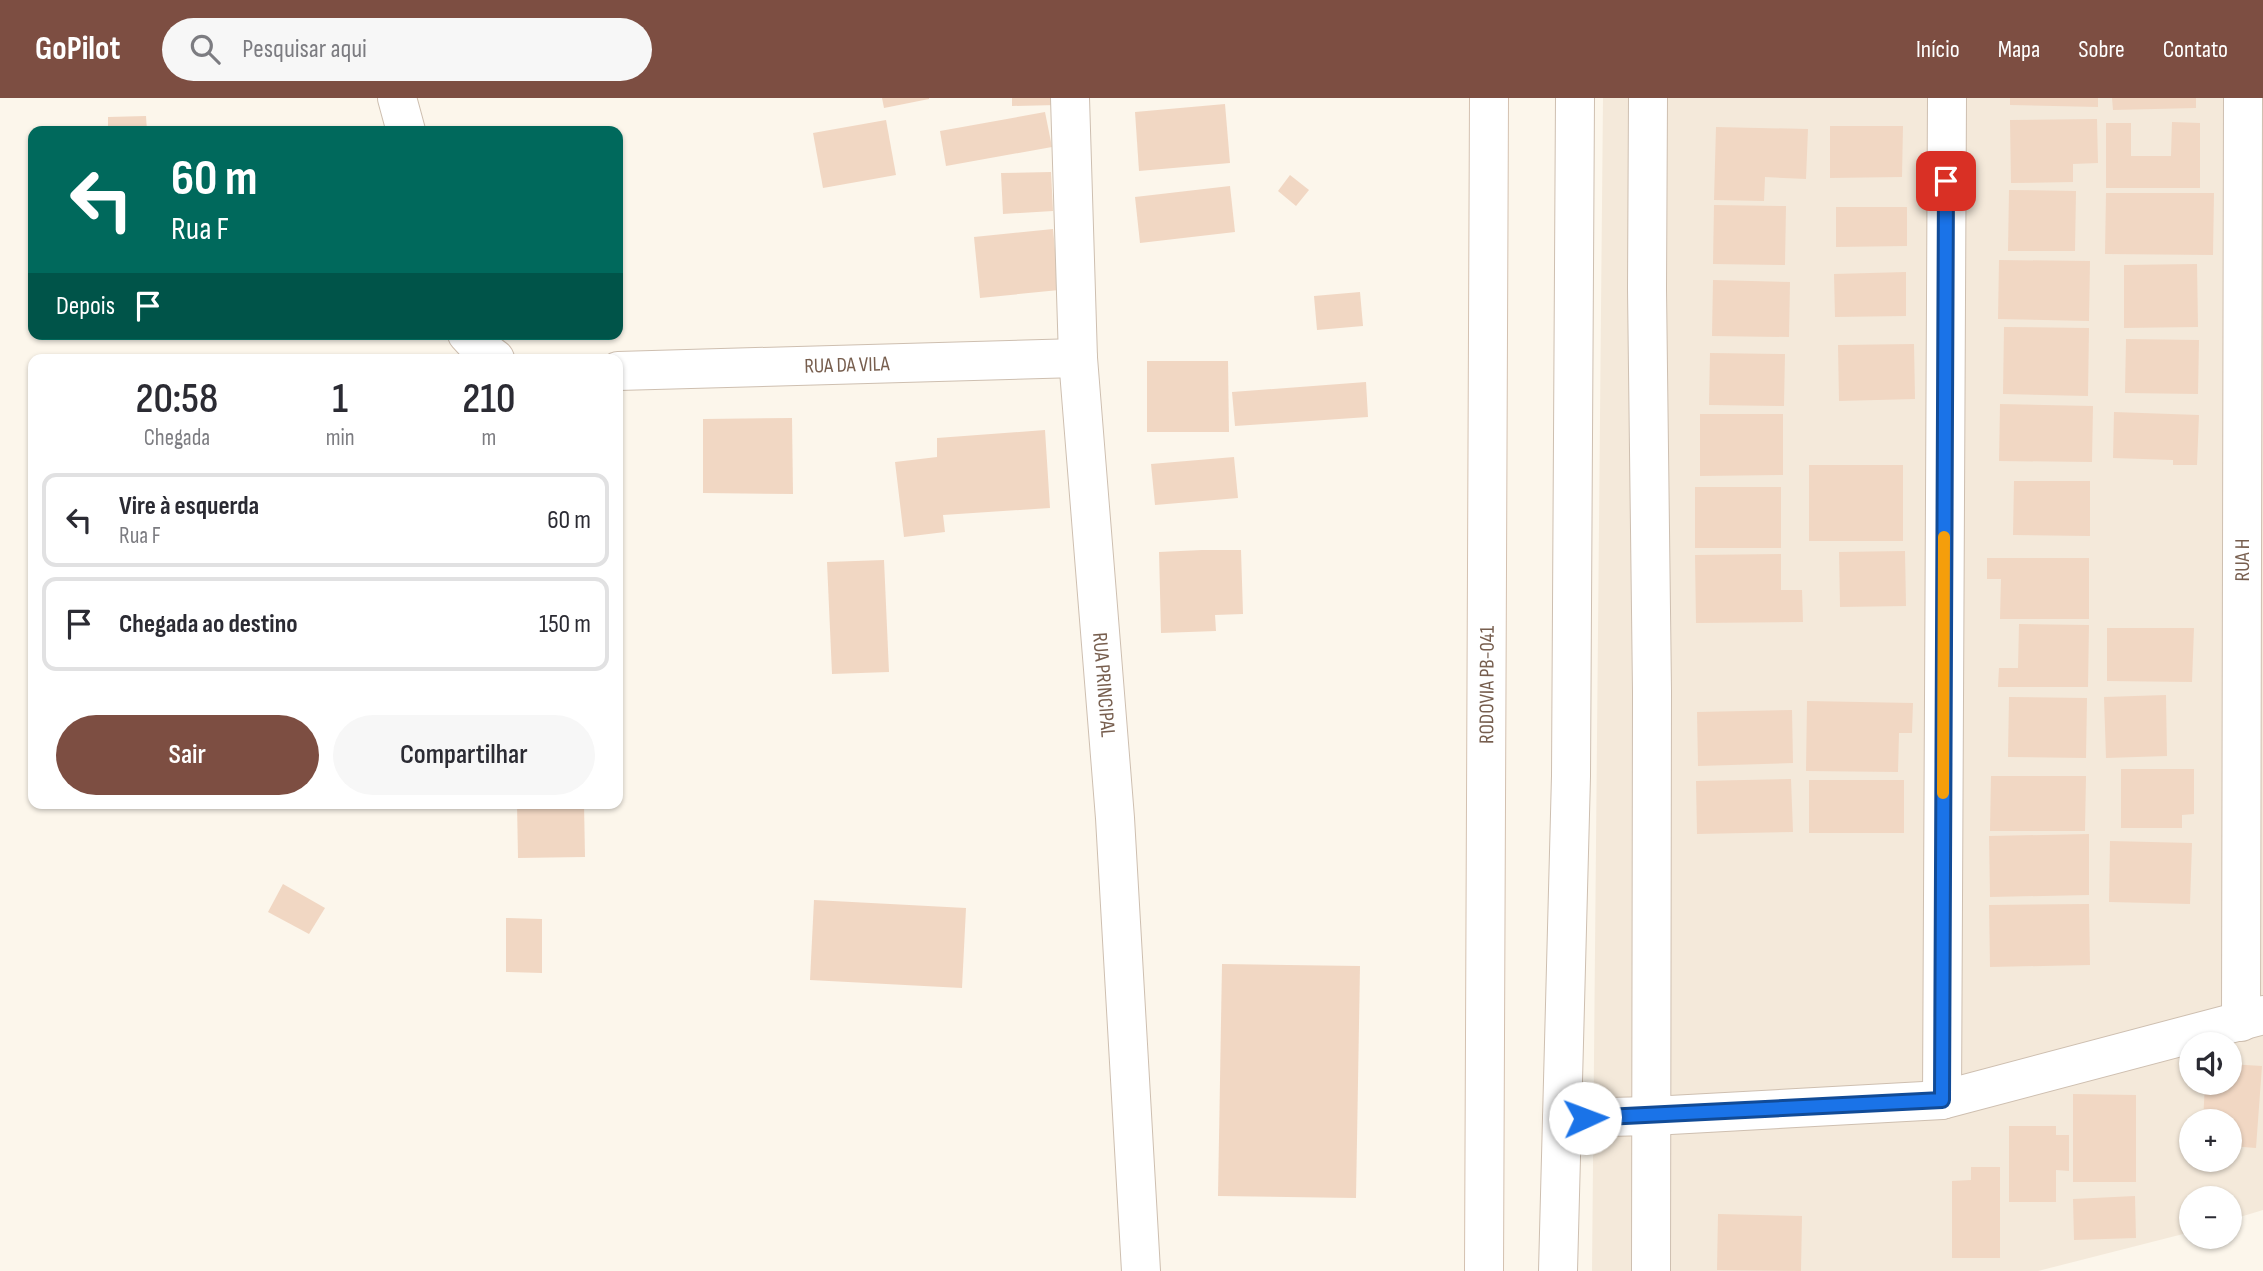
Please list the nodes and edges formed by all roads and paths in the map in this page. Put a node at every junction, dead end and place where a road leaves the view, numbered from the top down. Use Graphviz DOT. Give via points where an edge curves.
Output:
graph roads {
  1 [pos="397,98"];
  2 [pos="1070,98"];
  3 [pos="1489,98"];
  4 [pos="1575,98"];
  5 [pos="1648,98"];
  6 [pos="1947,98"];
  7 [pos="2244,98"];
  8 [pos="405,126"];
  9 [pos="472,340"];
  10 [pos="488,354"];
  11 [pos="1078,358"];
  12 [pos="623,371"];
  13 [pos="2252,1018"];
  14 [pos="1942,1100"];
  15 [pos="1652,1116"];
  16 [pos="1562,1118"];
  17 [pos="1141,1271"];
  18 [pos="1484,1271"];
  19 [pos="1558,1271"];
  20 [pos="1651,1271"];
  1 -- 8 [label="street"];
  2 -- 11 [label="street, RUA PRINCIPAL"];
  3 -- 18 [label="street, RODOVIA PB-041"];
  4 -- 16 [label="street" via="1571,776"];
  5 -- 15 [label="street"];
  6 -- 14 [label="street"];
  7 -- 13 [label="street, RUA H"];
  9 -- 10 [label="street"];
  11 -- 12 [label="street, RUA DA VILA"];
  11 -- 17 [label="street, RUA PRINCIPAL" via="1115,818"];
  13 -- 14 [label="street"];
  14 -- 15 [label="street"];
  15 -- 16 [label="street"];
  15 -- 20 [label="street"];
  16 -- 19 [label="street"];
}
